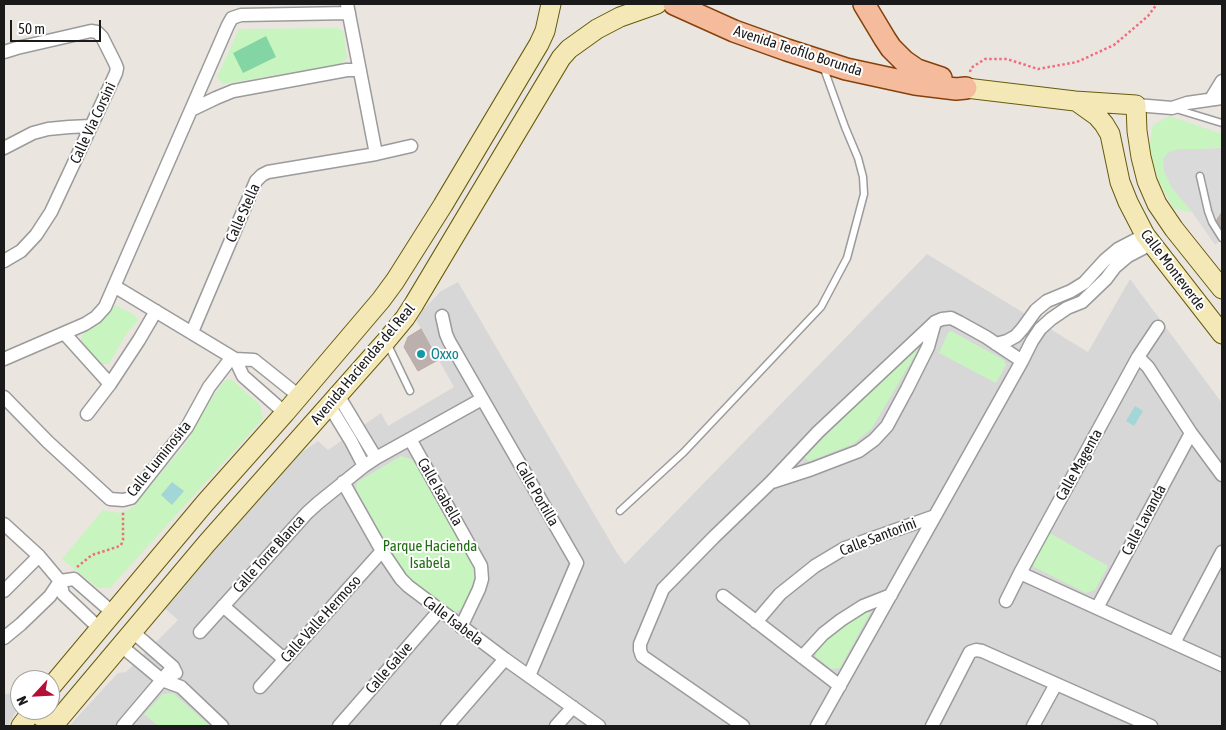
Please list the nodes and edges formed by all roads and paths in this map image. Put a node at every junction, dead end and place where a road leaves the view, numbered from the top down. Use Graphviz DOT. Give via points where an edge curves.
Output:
graph roads {
  1 [pos="551,4"];
  2 [pos="657,4"];
  3 [pos="674,4"];
  4 [pos="864,4"];
  5 [pos="1157,4"];
  6 [pos="348,8"];
  7 [pos="4,52"];
  8 [pos="820,61"];
  9 [pos="360,70"];
  10 [pos="1222,81"];
  11 [pos="966,88"];
  12 [pos="1217,98"];
  13 [pos="1075,101"];
  14 [pos="1136,105"];
  15 [pos="1172,108"];
  16 [pos="191,110"];
  17 [pos="1222,124"];
  18 [pos="91,126"];
  19 [pos="411,146"];
  20 [pos="4,148"];
  21 [pos="376,154"];
  22 [pos="1200,176"];
  23 [pos="443,205"];
  24 [pos="465,218"];
  25 [pos="1222,238"];
  26 [pos="1148,240"];
  27 [pos="4,261"];
  28 [pos="114,286"];
  29 [pos="1222,289"];
  30 [pos="156,311"];
  31 [pos="442,316"];
  32 [pos="935,322"];
  33 [pos="1158,327"];
  34 [pos="192,332"];
  35 [pos="64,333"];
  36 [pos="1222,334"];
  37 [pos="386,341"];
  38 [pos="996,344"];
  39 [pos="1138,357"];
  40 [pos="233,358"];
  41 [pos="4,359"];
  42 [pos="1022,361"];
  43 [pos="271,373"];
  44 [pos="110,384"];
  45 [pos="258,389"];
  46 [pos="410,391"];
  47 [pos="300,396"];
  48 [pos="4,398"];
  49 [pos="482,399"];
  50 [pos="334,400"];
  51 [pos="285,413"];
  52 [pos="88,414"];
  53 [pos="348,423"];
  54 [pos="1191,433"];
  55 [pos="410,440"];
  56 [pos="376,458"];
  57 [pos="364,466"];
  58 [pos="1222,475"];
  59 [pos="343,482"];
  60 [pos="771,482"];
  61 [pos="123,500"];
  62 [pos="620,511"];
  63 [pos="936,516"];
  64 [pos="4,524"];
  65 [pos="187,525"];
  66 [pos="207,543"];
  67 [pos="382,551"];
  68 [pos="1222,552"];
  69 [pos="39,556"];
  70 [pos="1020,573"];
  71 [pos="60,581"];
  72 [pos="4,591"];
  73 [pos="891,595"];
  74 [pos="722,596"];
  75 [pos="1006,602"];
  76 [pos="223,606"];
  77 [pos="1097,608"];
  78 [pos="439,610"];
  79 [pos="113,613"];
  80 [pos="756,622"];
  81 [pos="461,626"];
  82 [pos="100,629"];
  83 [pos="200,632"];
  84 [pos="4,638"];
  85 [pos="126,638"];
  86 [pos="1174,643"];
  87 [pos="802,657"];
  88 [pos="284,659"];
  89 [pos="505,659"];
  90 [pos="1222,665"];
  91 [pos="173,667"];
  92 [pos="60,676"];
  93 [pos="529,676"];
  94 [pos="162,680"];
  95 [pos="1056,684"];
  96 [pos="840,686"];
  97 [pos="181,687"];
  98 [pos="260,687"];
  99 [pos="573,707"];
  100 [pos="39,720"];
  101 [pos="1133,723"];
  102 [pos="53,725"];
  103 [pos="123,726"];
  104 [pos="222,726"];
  105 [pos="339,726"];
  106 [pos="447,726"];
  107 [pos="556,726"];
  108 [pos="599,726"];
  109 [pos="743,726"];
  110 [pos="817,726"];
  111 [pos="932,726"];
  112 [pos="1033,726"];
  113 [pos="1151,726"];
  1 -- 23 [label="main road, Avenida Haciendas del Real" via="539,44"];
  2 -- 24 [label="main road, Avenida Haciendas del Real" via="620,17 569,49"];
  3 -- 8 [label="main road, Avenida Teofilo Borunda" via="734,31"];
  4 -- 11 [label="main road" via="891,48 904,61 926,74"];
  5 -- 11 [label="path" via="1114,45 1077,62 1038,69 1007,59 985,59 971,68"];
  6 -- 9 [label="street"];
  6 -- 16 [label="street" via="232,18"];
  7 -- 18 [label="street, Calle Vía Corsini" via="97,32 117,68"];
  8 -- 11 [label="main road, Avenida Teofilo Borunda" via="915,84"];
  8 -- 62 [label="lane" via="863,177 864,194 847,258 821,307 684,452"];
  9 -- 16 [label="street" via="233,92"];
  9 -- 21 [label="street"];
  10 -- 12 [label="street"];
  11 -- 13 [label="main road"];
  12 -- 15 [label="street"];
  13 -- 14 [label="main road"];
  13 -- 26 [label="main road, Calle Monteverde" via="1097,116 1110,134 1120,182"];
  14 -- 15 [label="street"];
  14 -- 29 [label="main road, Calle Monteverde" via="1141,157 1157,204"];
  15 -- 17 [label="lane"];
  16 -- 28 [label="street"];
  18 -- 20 [label="street" via="48,129"];
  18 -- 27 [label="street, Calle Vía Corsini" via="51,212 36,236 21,251"];
  19 -- 21 [label="street, Calle Stella"];
  21 -- 34 [label="street, Calle Stella" via="262,175 256,181"];
  22 -- 25 [label="lane" via="1208,211"];
  23 -- 24 [label="main road"];
  23 -- 47 [label="main road, Avenida Haciendas del Real" via="381,300"];
  24 -- 37 [label="main road, Avenida Haciendas del Real" via="414,304"];
  26 -- 36 [label="main road, Calle Monteverde"];
  26 -- 38 [label="street" via="1118,249 1084,283 1036,310 1016,336"];
  26 -- 42 [label="street" via="1115,267 1082,302 1067,308 1040,329"];
  28 -- 30 [label="street"];
  28 -- 35 [label="street" via="105,307 96,317"];
  30 -- 34 [label="street"];
  30 -- 44 [label="street"];
  31 -- 49 [label="street, Calle Portilla" via="449,341"];
  32 -- 38 [label="street" via="951,318"];
  32 -- 60 [label="street" via="818,432"];
  32 -- 60 [label="street" via="928,347 907,389 887,426 874,440 859,451"];
  33 -- 39 [label="street, Calle Magenta"];
  34 -- 40 [label="street"];
  35 -- 41 [label="street"];
  35 -- 44 [label="street"];
  37 -- 46 [label="lane"];
  37 -- 50 [label="main road, Avenida Haciendas del Real"];
  38 -- 42 [label="street"];
  39 -- 54 [label="street"];
  39 -- 70 [label="street, Calle Magenta"];
  40 -- 43 [label="street" via="254,360"];
  40 -- 45 [label="street" via="243,376"];
  40 -- 61 [label="street, Calle Luminosita" via="209,387 187,426 131,498"];
  42 -- 63 [label="street"];
  43 -- 45 [label="street"];
  43 -- 47 [label="street"];
  44 -- 52 [label="street"];
  45 -- 51 [label="street"];
  47 -- 51 [label="main road, Avenida Haciendas del Real"];
  48 -- 61 [label="street, Calle Luminosita" via="110,499"];
  49 -- 55 [label="street"];
  49 -- 93 [label="street, Calle Portilla" via="577,563"];
  50 -- 53 [label="street"];
  50 -- 66 [label="main road, Avenida Haciendas del Real"];
  51 -- 65 [label="main road, Avenida Haciendas del Real"];
  53 -- 56 [label="street"];
  53 -- 57 [label="street"];
  54 -- 58 [label="street"];
  54 -- 77 [label="street, Calle Lavanda"];
  55 -- 56 [label="street"];
  55 -- 81 [label="street, Calle Isabella" via="481,566 479,589"];
  56 -- 57 [label="street"];
  57 -- 59 [label="street"];
  59 -- 67 [label="street, Calle Isabela"];
  59 -- 76 [label="street, Calle Torre Blanca" via="307,513"];
  60 -- 109 [label="street" via="663,590 640,644 642,656"];
  61 -- 71 [label="path" via="123,540 120,545 92,555"];
  63 -- 73 [label="street"];
  63 -- 80 [label="street, Calle Santorini" via="845,548 815,566 780,594"];
  64 -- 69 [label="street"];
  65 -- 66 [label="main road"];
  65 -- 79 [label="main road, Avenida Haciendas del Real"];
  66 -- 85 [label="main road, Avenida Haciendas del Real"];
  67 -- 78 [label="street, Calle Isabela" via="402,580"];
  67 -- 88 [label="street, Calle Valle Hermoso"];
  68 -- 86 [label="street"];
  69 -- 71 [label="street"];
  69 -- 72 [label="street"];
  70 -- 75 [label="street, Calle Magenta"];
  70 -- 77 [label="street"];
  71 -- 79 [label="street" via="74,579"];
  71 -- 82 [label="street" via="63,594"];
  71 -- 84 [label="street" via="50,596"];
  73 -- 87 [label="street" via="863,606 841,620"];
  73 -- 96 [label="street"];
  74 -- 80 [label="street"];
  76 -- 83 [label="street, Calle Torre Blanca"];
  76 -- 88 [label="street"];
  77 -- 86 [label="street"];
  78 -- 81 [label="street, Calle Isabela"];
  78 -- 105 [label="street, Calle Galve"];
  79 -- 82 [label="main road, Avenida Haciendas del Real"];
  80 -- 87 [label="street"];
  81 -- 89 [label="street, Calle Isabela"];
  82 -- 92 [label="main road, Avenida Haciendas del Real"];
  85 -- 91 [label="street"];
  85 -- 94 [label="street"];
  85 -- 102 [label="main road, Avenida Haciendas del Real"];
  86 -- 90 [label="street"];
  87 -- 96 [label="street"];
  88 -- 98 [label="street, Calle Valle Hermoso"];
  89 -- 93 [label="street, Calle Isabela"];
  89 -- 106 [label="street"];
  91 -- 94 [label="street"];
  91 -- 97 [label="street"];
  93 -- 99 [label="street, Calle Isabela"];
  94 -- 97 [label="street"];
  94 -- 103 [label="street"];
  95 -- 101 [label="street"];
  95 -- 111 [label="street" via="982,650 970,652"];
  95 -- 112 [label="street"];
  96 -- 110 [label="street"];
  97 -- 104 [label="street"];
  99 -- 107 [label="street"];
  99 -- 108 [label="street, Calle Isabela"];
  100 -- 102 [label="main road"];
  101 -- 113 [label="street"];
}
